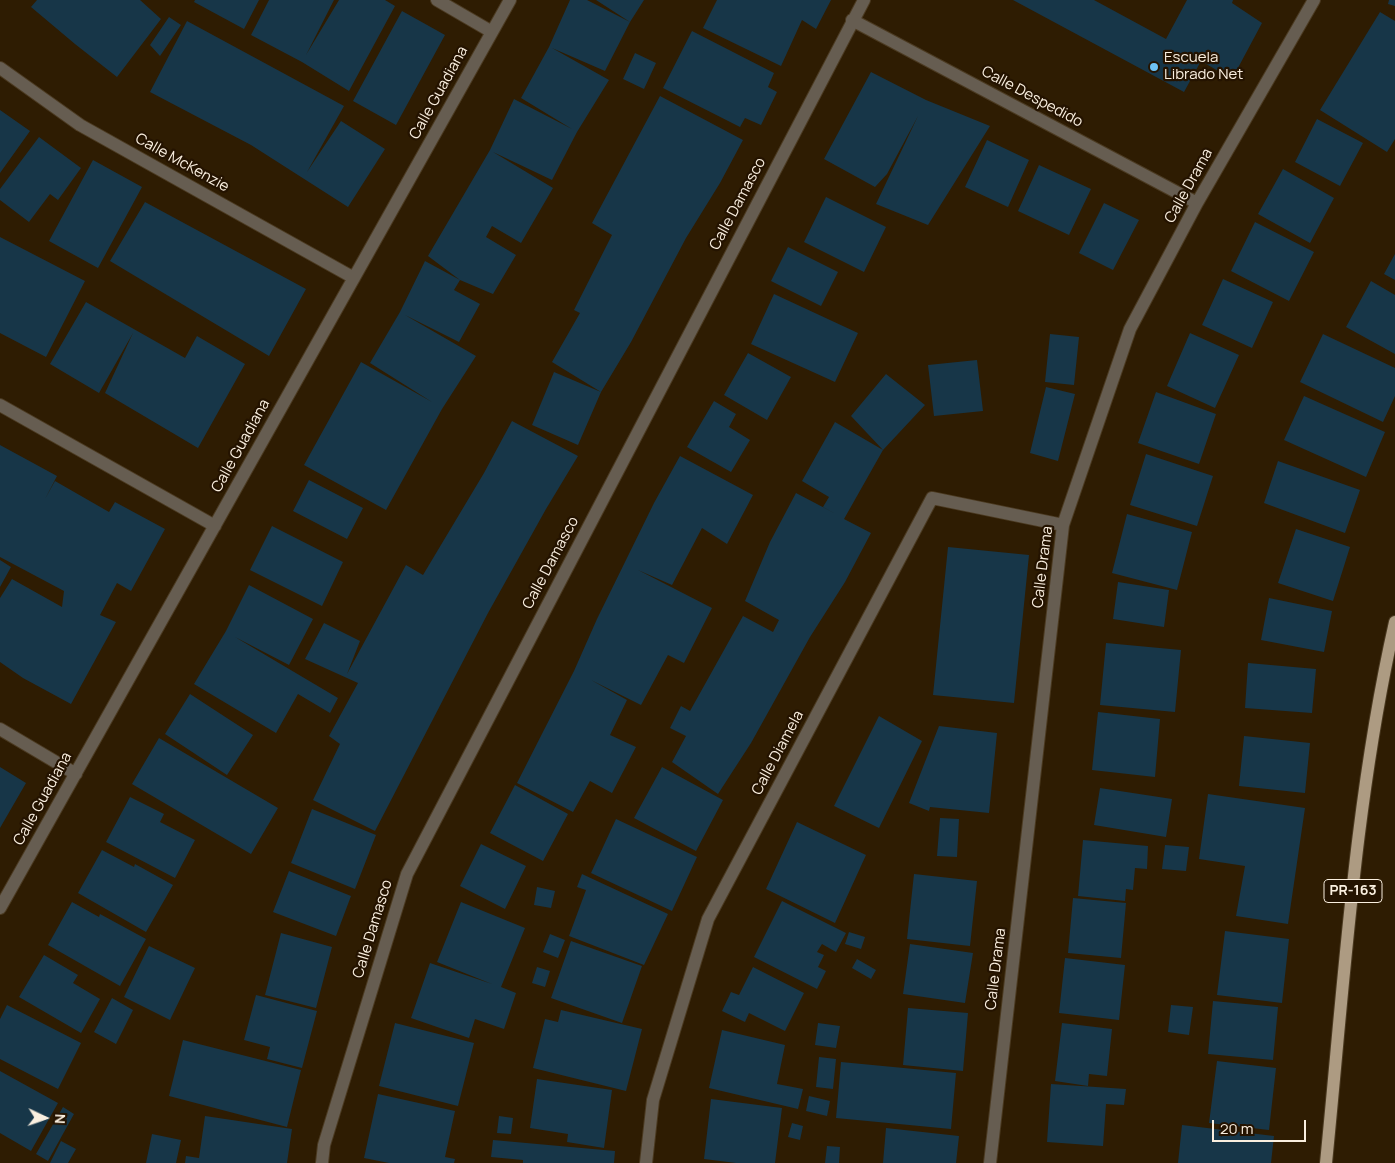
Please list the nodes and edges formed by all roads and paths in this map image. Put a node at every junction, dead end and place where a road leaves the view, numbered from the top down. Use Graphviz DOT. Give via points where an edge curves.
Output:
graph roads {
  1 [pos="437,0"];
  2 [pos="510,0"];
  3 [pos="864,0"];
  4 [pos="1314,0"];
  5 [pos="852,20"];
  6 [pos="492,32"];
  7 [pos="0,68"];
  8 [pos="1197,203"];
  9 [pos="354,278"];
  10 [pos="0,404"];
  11 [pos="1063,525"];
  12 [pos="215,526"];
  13 [pos="1395,622"];
  14 [pos="0,729"];
  15 [pos="76,774"];
  16 [pos="0,908"];
  17 [pos="322,1163"];
  18 [pos="646,1163"];
  19 [pos="990,1163"];
  20 [pos="1326,1163"];
  1 -- 6 [label="street"];
  2 -- 6 [label="street, Calle Guadiana"];
  3 -- 5 [label="street, Calle Damasco"];
  4 -- 8 [label="street, Calle Drama"];
  5 -- 8 [label="street, Calle Despedido"];
  5 -- 17 [label="street, Calle Damasco" via="407,874 324,1145"];
  6 -- 9 [label="street, Calle Guadiana"];
  7 -- 9 [label="street, Calle McKenzie" via="80,125"];
  8 -- 11 [label="street, Calle Drama" via="1130,328"];
  9 -- 12 [label="street, Calle Guadiana"];
  10 -- 12 [label="street"];
  11 -- 18 [label="street, Calle Diamela" via="932,498 708,919 653,1100"];
  11 -- 19 [label="street, Calle Drama"];
  12 -- 15 [label="street, Calle Guadiana"];
  13 -- 20 [label="main road, PR-163" via="1384,670 1358,844"];
  14 -- 15 [label="street"];
  15 -- 16 [label="street, Calle Guadiana"];
}
